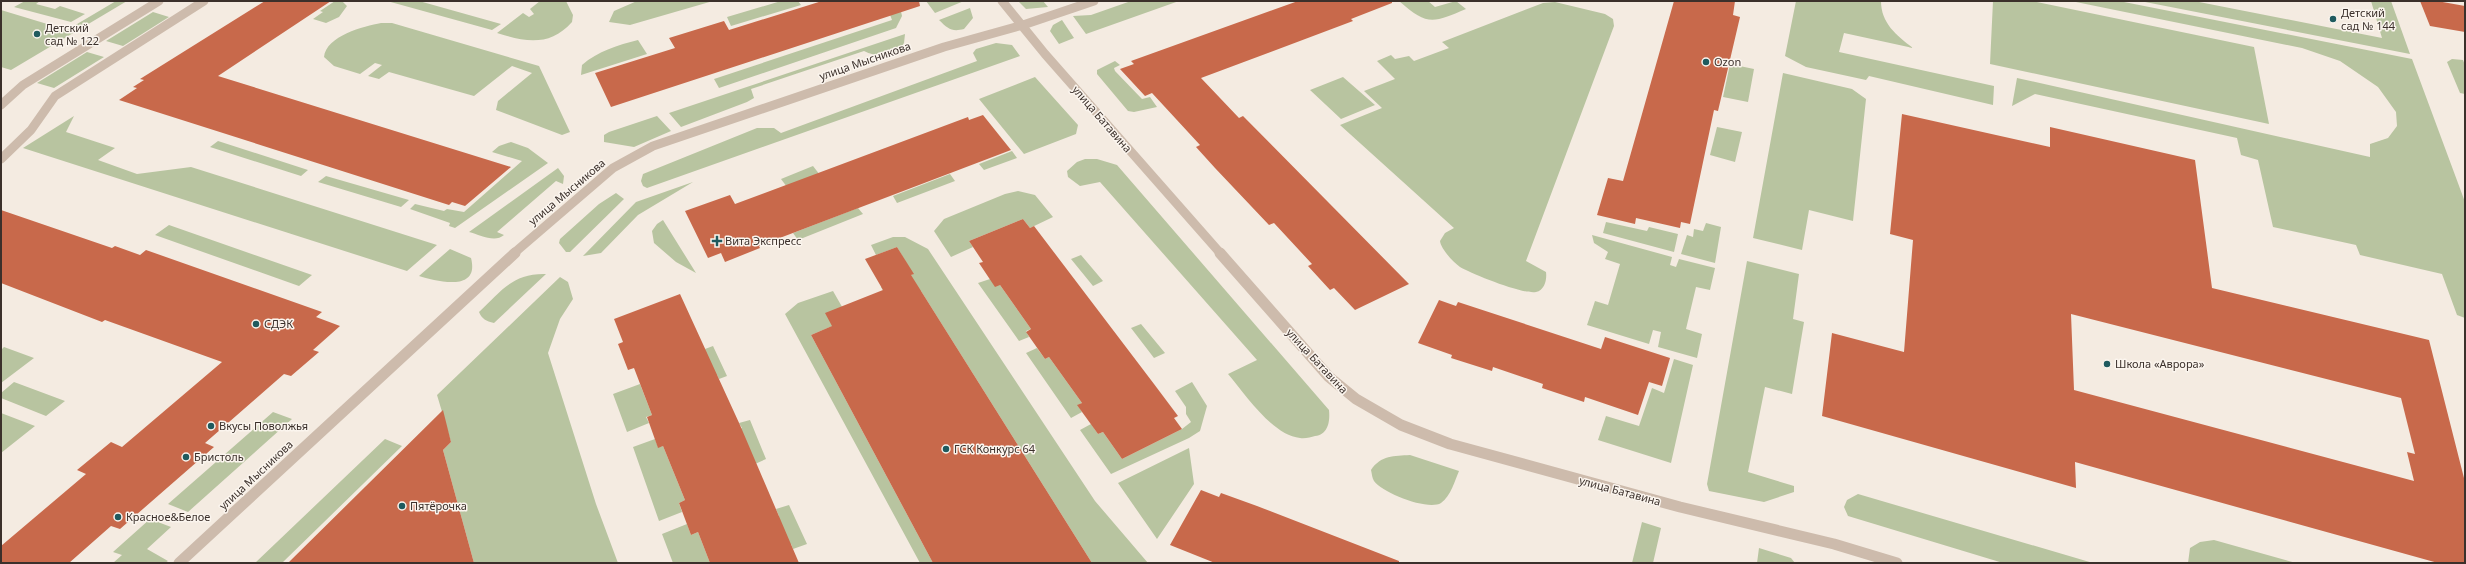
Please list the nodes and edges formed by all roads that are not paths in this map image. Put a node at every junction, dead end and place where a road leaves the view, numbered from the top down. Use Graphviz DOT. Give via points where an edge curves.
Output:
graph roads {
  1 [pos="159,1"];
  2 [pos="204,1"];
  3 [pos="1002,1"];
  4 [pos="1094,1"];
  5 [pos="1023,25"];
  6 [pos="1,105"];
  7 [pos="1,159"];
  8 [pos="179,563"];
  9 [pos="1897,563"];
  1 -- 6 [label="street" via="23,85"];
  2 -- 7 [label="street" via="55,96 13,152"];
  3 -- 5 [label="street, улица Батавина"];
  4 -- 5 [label="street, улица Мысникова"];
  5 -- 8 [label="street, улица Мысникова" via="944,47 661,143 613,168 510,257"];
  5 -- 9 [label="street, улица Батавина" via="1045,54 1329,377 1349,396 1414,432 1450,444 1680,508 1834,544"];
}
